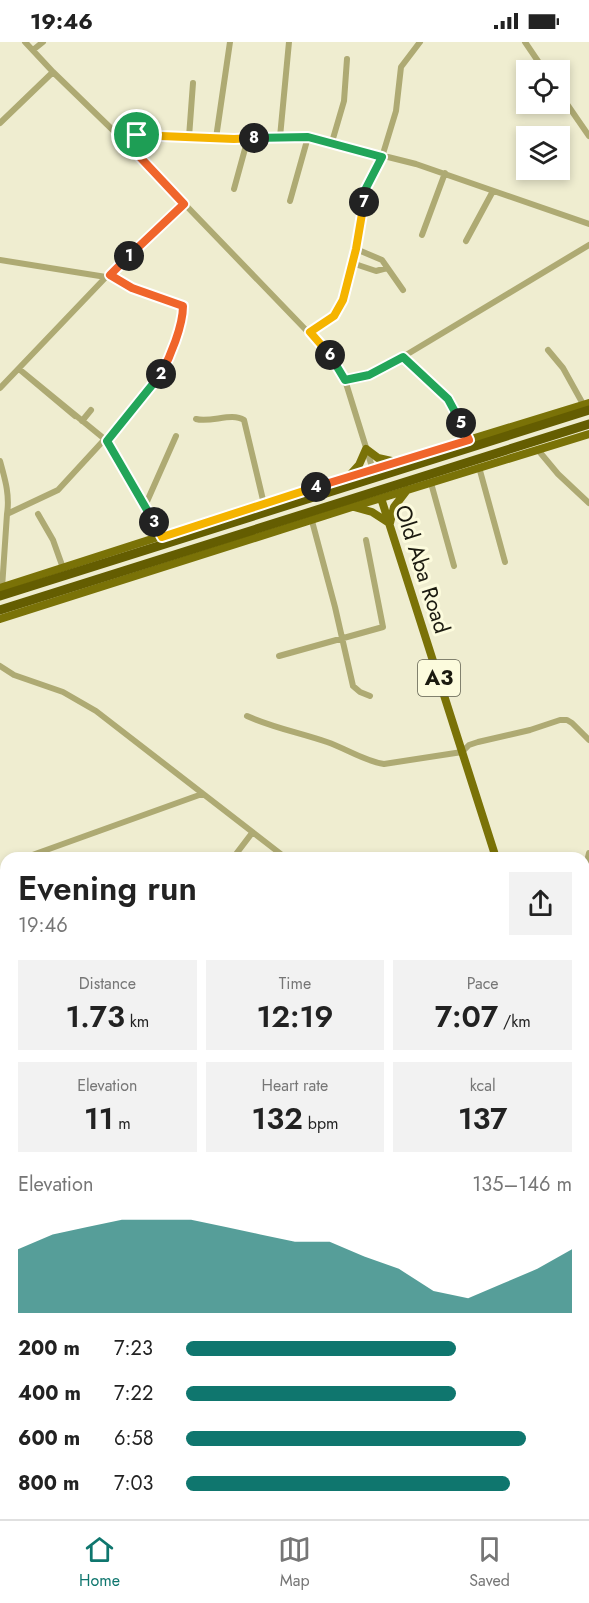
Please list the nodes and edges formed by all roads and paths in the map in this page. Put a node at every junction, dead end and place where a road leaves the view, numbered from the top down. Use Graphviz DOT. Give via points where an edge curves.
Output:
graph roads {
  1 [pos="25,42"];
  2 [pos="43,42"];
  3 [pos="230,42"];
  4 [pos="289,42"];
  5 [pos="420,42"];
  6 [pos="525,42"];
  7 [pos="33,50"];
  8 [pos="347,59"];
  9 [pos="537,60"];
  10 [pos="53,72"];
  11 [pos="193,83"];
  12 [pos="570,108"];
  13 [pos="0,123"];
  14 [pos="589,136"];
  15 [pos="189,137"];
  16 [pos="280,137"];
  17 [pos="308,137"];
  18 [pos="216,138"];
  19 [pos="248,138"];
  20 [pos="123,139"];
  21 [pos="332,142"];
  22 [pos="382,157"];
  23 [pos="445,173"];
  24 [pos="234,189"];
  25 [pos="493,191"];
  26 [pos="290,201"];
  27 [pos="184,204"];
  28 [pos="589,224"];
  29 [pos="422,236"];
  30 [pos="466,241"];
  31 [pos="589,245"];
  32 [pos="356,249"];
  33 [pos="0,260"];
  34 [pos="352,263"];
  35 [pos="387,268"];
  36 [pos="108,276"];
  37 [pos="403,290"];
  38 [pos="310,332"];
  39 [pos="548,350"];
  40 [pos="403,357"];
  41 [pos="19,369"];
  42 [pos="345,380"];
  43 [pos="0,388"];
  44 [pos="587,406"];
  45 [pos="91,410"];
  46 [pos="196,419"];
  47 [pos="82,421"];
  48 [pos="589,424"];
  49 [pos="589,434"];
  50 [pos="176,436"];
  51 [pos="469,440"];
  52 [pos="106,441"];
  53 [pos="366,449"];
  54 [pos="538,450"];
  55 [pos="0,461"];
  56 [pos="398,462"];
  57 [pos="479,467"];
  58 [pos="373,470"];
  59 [pos="348,477"];
  60 [pos="431,483"];
  61 [pos="407,490"];
  62 [pos="381,498"];
  63 [pos="589,503"];
  64 [pos="264,504"];
  65 [pos="145,506"];
  66 [pos="352,507"];
  67 [pos="7,514"];
  68 [pos="38,514"];
  69 [pos="312,521"];
  70 [pos="390,524"];
  71 [pos="162,537"];
  72 [pos="366,540"];
  73 [pos="504,562"];
  74 [pos="454,566"];
  75 [pos="63,568"];
  76 [pos="0,591"];
  77 [pos="0,610"];
  78 [pos="0,619"];
  79 [pos="342,639"];
  80 [pos="279,656"];
  81 [pos="0,666"];
  82 [pos="370,696"];
  83 [pos="248,716"];
  84 [pos="589,740"];
  85 [pos="462,752"];
  86 [pos="202,794"];
  87 [pos="252,833"];
  88 [pos="41,852"];
  89 [pos="238,852"];
  90 [pos="278,852"];
  91 [pos="494,852"];
  1 -- 7 [label="street"];
  2 -- 7 [label="street"];
  3 -- 18 [label="street"];
  4 -- 16 [label="street"];
  5 -- 22 [label="street" via="401,67 396,111"];
  6 -- 9 [label="street"];
  7 -- 10 [label="street"];
  8 -- 21 [label="street" via="344,101"];
  10 -- 13 [label="street"];
  10 -- 20 [label="street"];
  11 -- 15 [label="street"];
  12 -- 14 [label="street"];
  15 -- 18 [label="street"];
  15 -- 20 [label="street" via="137,135"];
  16 -- 17 [label="street"];
  16 -- 19 [label="street"];
  17 -- 21 [label="street"];
  17 -- 26 [label="street"];
  18 -- 19 [label="street"];
  19 -- 24 [label="street"];
  20 -- 27 [label="street"];
  21 -- 22 [label="street"];
  22 -- 23 [label="street"];
  22 -- 32 [label="street" via="365,190"];
  23 -- 25 [label="street"];
  23 -- 29 [label="street"];
  25 -- 28 [label="street"];
  25 -- 30 [label="street"];
  27 -- 36 [label="street"];
  27 -- 38 [label="street"];
  31 -- 40 [label="street"];
  32 -- 34 [label="street"];
  32 -- 35 [label="street" via="378,256"];
  33 -- 36 [label="street"];
  34 -- 35 [label="street" via="376,271"];
  34 -- 38 [label="street" via="339,310"];
  35 -- 37 [label="street"];
  36 -- 41 [label="street"];
  36 -- 52 [label="street" via="184,309 162,373"];
  38 -- 42 [label="street" via="332,357"];
  39 -- 44 [label="street"];
  40 -- 42 [label="street" via="369,375"];
  40 -- 51 [label="street" via="448,399"];
  41 -- 43 [label="street"];
  41 -- 47 [label="street"];
  42 -- 53 [label="street"];
  44 -- 51 [label="main road"];
  44 -- 76 [label="highway"];
  45 -- 47 [label="street"];
  46 -- 64 [label="street" via="244,420"];
  47 -- 52 [label="street"];
  48 -- 77 [label="highway"];
  49 -- 54 [label="main road"];
  50 -- 65 [label="street"];
  51 -- 56 [label="main road"];
  52 -- 65 [label="street"];
  52 -- 67 [label="street" via="58,490"];
  53 -- 56 [label="main road" via="378,458"];
  53 -- 58 [label="street"];
  53 -- 59 [label="main road"];
  54 -- 57 [label="main road"];
  54 -- 63 [label="street"];
  55 -- 67 [label="street" via="7,484"];
  56 -- 58 [label="main road"];
  57 -- 60 [label="main road"];
  57 -- 73 [label="street"];
  58 -- 59 [label="main road"];
  59 -- 64 [label="main road"];
  60 -- 61 [label="main road"];
  60 -- 74 [label="street"];
  61 -- 62 [label="main road"];
  61 -- 70 [label="main road" via="394,507"];
  62 -- 66 [label="main road"];
  62 -- 70 [label="main road, Old Aba Road / A3"];
  64 -- 71 [label="main road"];
  65 -- 71 [label="street"];
  66 -- 69 [label="main road"];
  66 -- 70 [label="main road"];
  67 -- 76 [label="street"];
  68 -- 75 [label="street"];
  69 -- 78 [label="main road"];
  69 -- 79 [label="street"];
  70 -- 85 [label="main road, Old Aba Road / A3"];
  71 -- 75 [label="main road"];
  72 -- 79 [label="street" via="383,627"];
  75 -- 76 [label="main road"];
  79 -- 80 [label="street"];
  79 -- 82 [label="street" via="353,686"];
  81 -- 86 [label="street" via="63,692 96,711"];
  83 -- 85 [label="street" via="384,764"];
  84 -- 85 [label="street" via="572,723 560,720 478,742"];
  85 -- 91 [label="main road, Old Aba Road / A3"];
  86 -- 87 [label="street"];
  86 -- 88 [label="street"];
  87 -- 89 [label="street"];
  87 -- 90 [label="street"];
}
